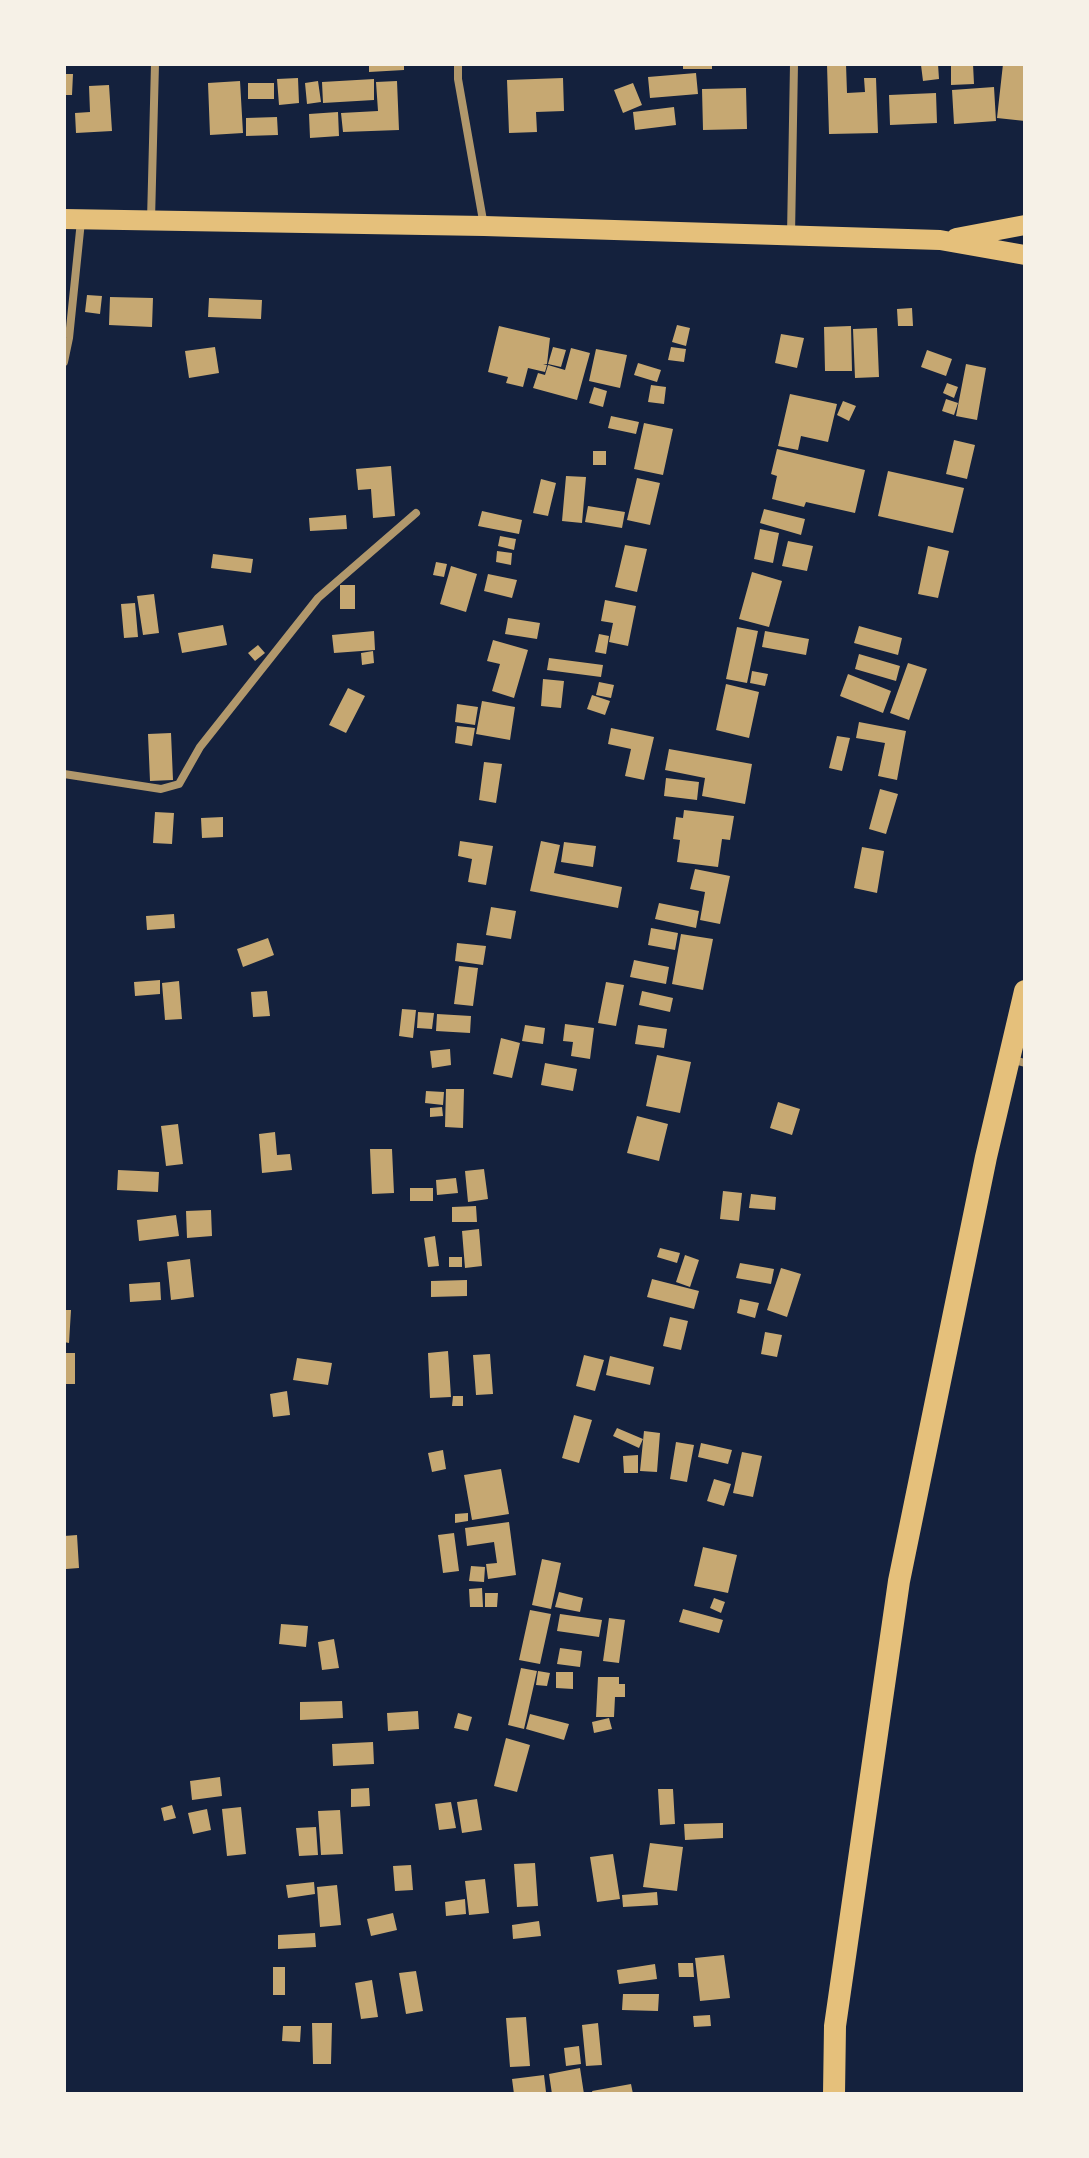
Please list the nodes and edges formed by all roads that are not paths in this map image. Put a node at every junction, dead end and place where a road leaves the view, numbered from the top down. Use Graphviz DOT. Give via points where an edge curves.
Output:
graph roads {
  1 [pos="155,64"];
  2 [pos="458,64"];
  3 [pos="794,64"];
  4 [pos="73,220"];
  5 [pos="151,221"];
  6 [pos="1025,225"];
  7 [pos="484,226"];
  8 [pos="791,235"];
  9 [pos="940,240"];
  10 [pos="1025,255"];
  11 [pos="64,362"];
  12 [pos="416,513"];
  13 [pos="64,774"];
  14 [pos="1025,991"];
  15 [pos="1017,1061"];
  16 [pos="834,2094"];
  1 -- 5 [label="street"];
  2 -- 7 [label="street"];
  3 -- 8 [label="street"];
  4 -- 5 [label="main road"];
  4 -- 11 [label="street"];
  5 -- 7 [label="main road"];
  6 -- 9 [label="main road"];
  7 -- 8 [label="main road"];
  8 -- 9 [label="main road"];
  9 -- 10 [label="main road"];
  12 -- 13 [label="street" via="318,598 200,747 179,784 161,789"];
  14 -- 15 [label="highway"];
  15 -- 16 [label="highway" via="986,1157 899,1581 835,2026"];
}
